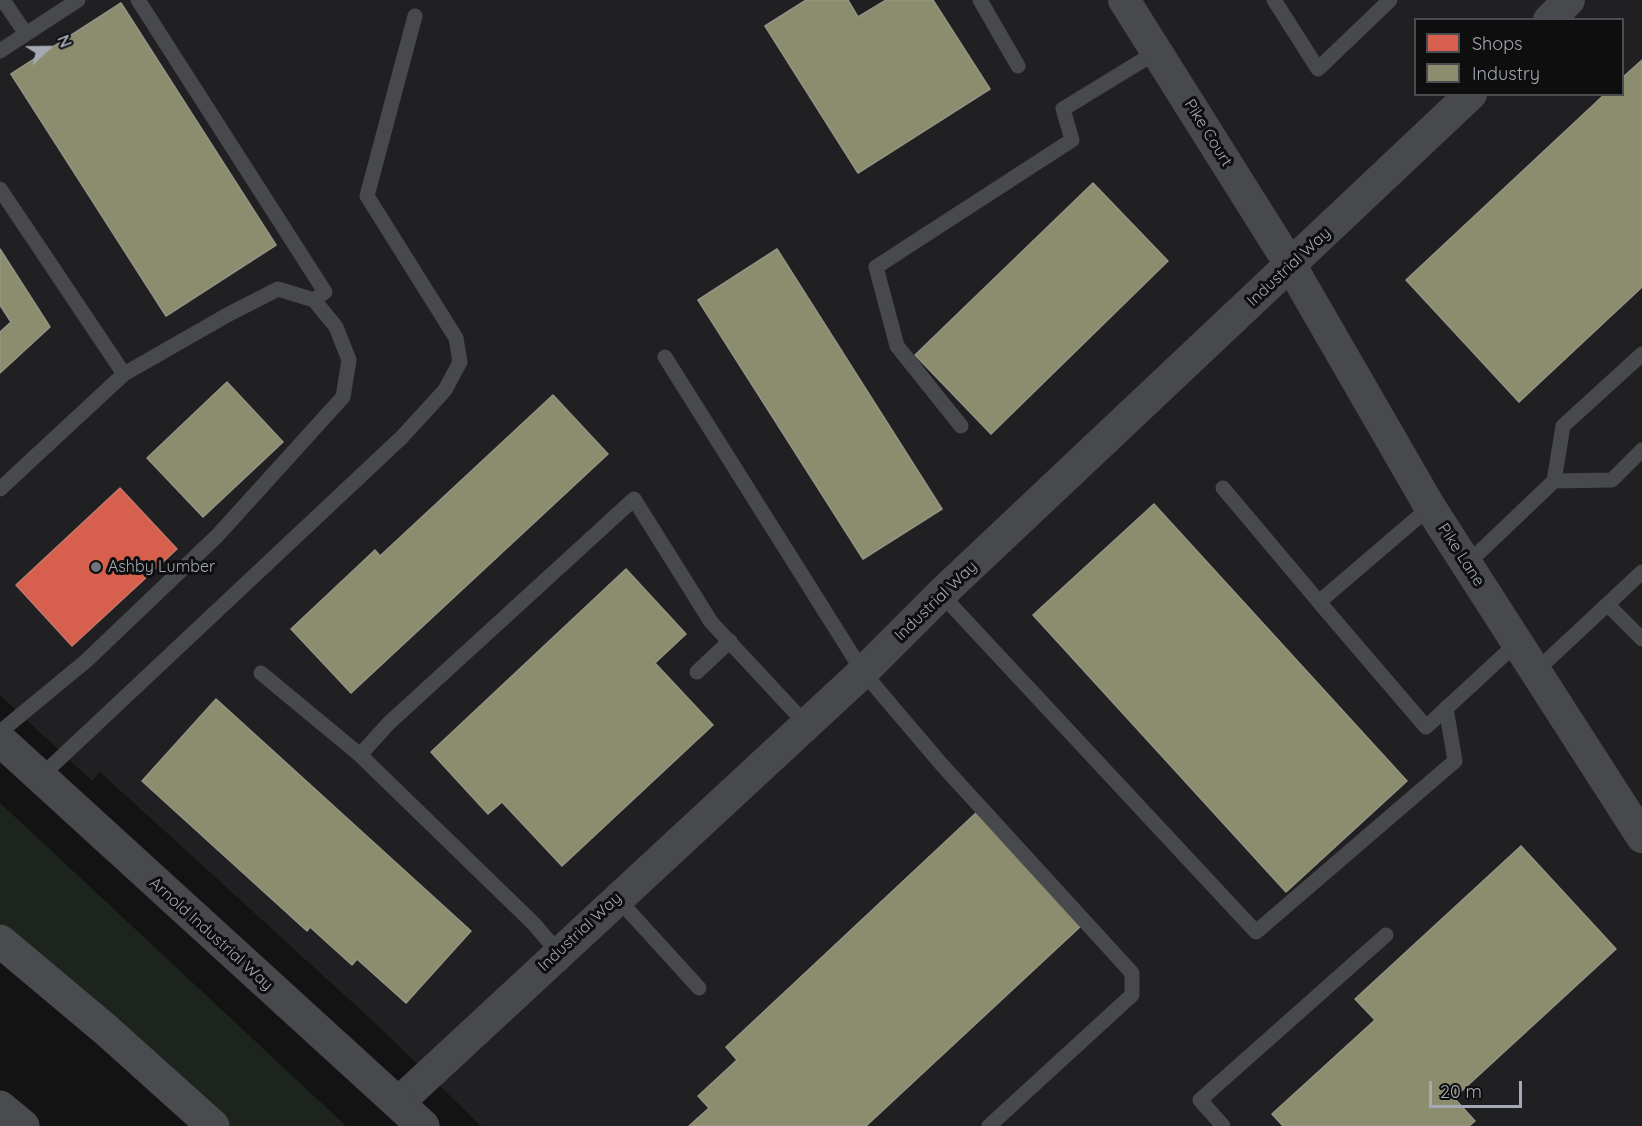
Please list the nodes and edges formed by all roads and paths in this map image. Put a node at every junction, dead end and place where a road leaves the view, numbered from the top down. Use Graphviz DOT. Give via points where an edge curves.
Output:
graph roads {
  1 [pos="3,0"];
  2 [pos="138,0"];
  3 [pos="980,0"];
  4 [pos="1274,0"];
  5 [pos="1390,0"];
  6 [pos="1569,0"];
  7 [pos="1126,1"];
  8 [pos="70,2"];
  9 [pos="415,16"];
  10 [pos="1551,18"];
  11 [pos="26,34"];
  12 [pos="0,51"];
  13 [pos="1158,51"];
  14 [pos="1018,66"];
  15 [pos="1468,96"];
  16 [pos="0,189"];
  17 [pos="1292,266"];
  18 [pos="314,300"];
  19 [pos="1642,354"];
  20 [pos="665,357"];
  21 [pos="124,374"];
  22 [pos="961,426"];
  23 [pos="1642,450"];
  24 [pos="1554,481"];
  25 [pos="1223,488"];
  26 [pos="0,489"];
  27 [pos="1430,507"];
  28 [pos="1467,564"];
  29 [pos="1642,572"];
  30 [pos="941,594"];
  31 [pos="1319,602"];
  32 [pos="1608,605"];
  33 [pos="1642,639"];
  34 [pos="730,641"];
  35 [pos="1518,643"];
  36 [pos="1536,671"];
  37 [pos="697,672"];
  38 [pos="862,672"];
  39 [pos="261,673"];
  40 [pos="1446,708"];
  41 [pos="804,723"];
  42 [pos="0,732"];
  43 [pos="0,741"];
  44 [pos="360,755"];
  45 [pos="40,777"];
  46 [pos="1642,837"];
  47 [pos="617,898"];
  48 [pos="1386,935"];
  49 [pos="0,941"];
  50 [pos="558,952"];
  51 [pos="699,988"];
  52 [pos="398,1103"];
  53 [pos="0,1107"];
  54 [pos="22,1126"];
  55 [pos="213,1126"];
  56 [pos="423,1126"];
  57 [pos="989,1126"];
  58 [pos="1223,1126"];
  1 -- 11 [label="lane"];
  2 -- 18 [label="lane" via="325,292"];
  3 -- 14 [label="lane"];
  4 -- 5 [label="lane" via="1318,69"];
  6 -- 10 [label="street"];
  7 -- 13 [label="street, Pike Court"];
  8 -- 11 [label="lane"];
  9 -- 45 [label="lane" via="367,196 456,338 460,362 445,390 402,437"];
  11 -- 12 [label="lane"];
  13 -- 17 [label="street, Pike Court"];
  13 -- 22 [label="lane" via="1063,109 1072,140 876,267 897,346"];
  15 -- 17 [label="street, Industrial Way"];
  16 -- 21 [label="lane"];
  17 -- 27 [label="street, Pike Lane"];
  17 -- 30 [label="street, Industrial Way"];
  18 -- 21 [label="lane" via="278,289"];
  18 -- 42 [label="lane" via="336,327 349,360 343,397 217,536 86,661"];
  19 -- 24 [label="lane" via="1563,426"];
  20 -- 38 [label="lane"];
  21 -- 26 [label="lane"];
  23 -- 24 [label="lane" via="1612,480"];
  24 -- 28 [label="lane"];
  25 -- 31 [label="lane"];
  27 -- 28 [label="street, Pike Lane"];
  27 -- 31 [label="lane"];
  28 -- 35 [label="street, Pike Lane"];
  29 -- 32 [label="lane"];
  30 -- 38 [label="street, Industrial Way"];
  30 -- 40 [label="lane" via="1256,932 1455,761"];
  31 -- 40 [label="lane" via="1426,727"];
  32 -- 33 [label="lane"];
  32 -- 36 [label="lane"];
  34 -- 37 [label="lane"];
  34 -- 41 [label="lane"];
  34 -- 44 [label="lane" via="711,622 634,499 389,723"];
  35 -- 36 [label="street, Pike Lane"];
  35 -- 40 [label="lane"];
  36 -- 46 [label="street, Pike Lane"];
  38 -- 41 [label="street, Industrial Way"];
  38 -- 57 [label="lane" via="1132,973 1132,995"];
  39 -- 44 [label="lane"];
  41 -- 47 [label="street, Industrial Way"];
  43 -- 45 [label="street, Arnold Industrial Way"];
  44 -- 50 [label="lane"];
  45 -- 52 [label="street, Arnold Industrial Way"];
  47 -- 50 [label="street, Industrial Way"];
  47 -- 51 [label="lane"];
  48 -- 58 [label="lane" via="1200,1100"];
  49 -- 55 [label="highway"];
  50 -- 52 [label="street, Industrial Way"];
  52 -- 56 [label="street, Arnold Industrial Way"];
  53 -- 54 [label="highway"];
}
